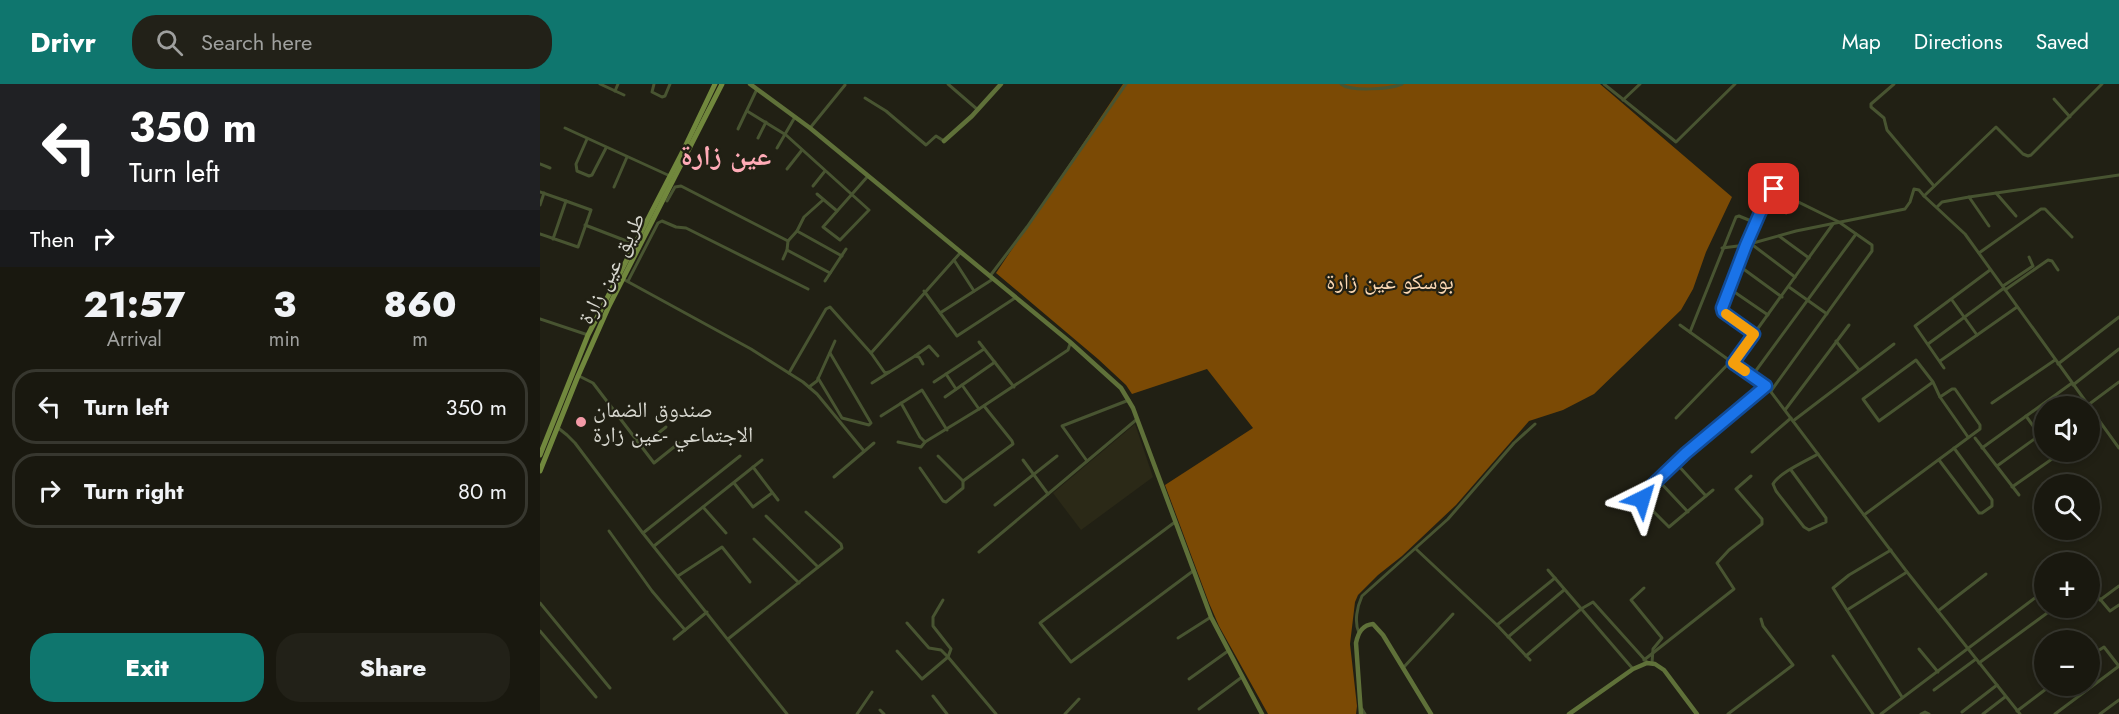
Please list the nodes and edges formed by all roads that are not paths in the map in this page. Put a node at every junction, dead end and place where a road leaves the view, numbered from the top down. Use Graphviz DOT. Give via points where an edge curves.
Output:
graph roads {
  1 [pos="600,84"];
  2 [pos="618,84"];
  3 [pos="654,84"];
  4 [pos="670,84"];
  5 [pos="714,84"];
  6 [pos="722,84"];
  7 [pos="750,84"];
  8 [pos="948,84"];
  9 [pos="1001,84"];
  10 [pos="1126,84"];
  11 [pos="1341,84"];
  12 [pos="1402,84"];
  13 [pos="1604,84"];
  14 [pos="1640,84"];
  15 [pos="1735,84"];
  16 [pos="1894,84"];
  17 [pos="2102,84"];
  18 [pos="845,85"];
  19 [pos="756,89"];
  20 [pos="615,90"];
  21 [pos="624,95"];
  22 [pos="865,98"];
  23 [pos="2054,99"];
  24 [pos="1623,100"];
  25 [pos="978,110"];
  26 [pos="747,111"];
  27 [pos="795,117"];
  28 [pos="2070,117"];
  29 [pos="766,122"];
  30 [pos="565,128"];
  31 [pos="810,128"];
  32 [pos="738,129"];
  33 [pos="786,135"];
  34 [pos="758,138"];
  35 [pos="587,139"];
  36 [pos="944,141"];
  37 [pos="606,148"];
  38 [pos="777,148"];
  39 [pos="802,150"];
  40 [pos="627,157"];
  41 [pos="540,164"];
  42 [pos="550,168"];
  43 [pos="787,169"];
  44 [pos="825,171"];
  45 [pos="2119,175"];
  46 [pos="670,176"];
  47 [pos="868,176"];
  48 [pos="813,186"];
  49 [pos="1934,186"];
  50 [pos="614,187"];
  51 [pos="542,192"];
  52 [pos="1996,193"];
  53 [pos="817,194"];
  54 [pos="852,195"];
  55 [pos="1923,196"];
  56 [pos="1969,197"];
  57 [pos="823,200"];
  58 [pos="1793,200"];
  59 [pos="566,201"];
  60 [pos="668,201"];
  61 [pos="540,205"];
  62 [pos="1937,207"];
  63 [pos="837,211"];
  64 [pos="1786,213"];
  65 [pos="2016,216"];
  66 [pos="1839,222"];
  67 [pos="1756,223"];
  68 [pos="1833,224"];
  69 [pos="585,225"];
  70 [pos="1989,226"];
  71 [pos="797,231"];
  72 [pos="540,234"];
  73 [pos="1856,234"];
  74 [pos="1779,236"];
  75 [pos="2072,237"];
  76 [pos="553,239"];
  77 [pos="624,240"];
  78 [pos="636,241"];
  79 [pos="788,241"];
  80 [pos="1748,244"];
  81 [pos="633,247"];
  82 [pos="1722,248"];
  83 [pos="846,249"];
  84 [pos="787,250"];
  85 [pos="961,252"];
  86 [pos="1979,253"];
  87 [pos="842,256"];
  88 [pos="2029,257"];
  89 [pos="1809,258"];
  90 [pos="783,259"];
  91 [pos="954,260"];
  92 [pos="1738,265"];
  93 [pos="1990,270"];
  94 [pos="2058,270"];
  95 [pos="830,273"];
  96 [pos="991,277"];
  97 [pos="1795,277"];
  98 [pos="626,280"];
  99 [pos="825,281"];
  100 [pos="1789,286"];
  101 [pos="1730,288"];
  102 [pos="2004,288"];
  103 [pos="808,289"];
  104 [pos="924,291"];
  105 [pos="974,291"];
  106 [pos="1782,297"];
  107 [pos="1015,298"];
  108 [pos="1952,299"];
  109 [pos="1808,300"];
  110 [pos="2017,307"];
  111 [pos="940,313"];
  112 [pos="1827,314"];
  113 [pos="1768,315"];
  114 [pos="1964,317"];
  115 [pos="2119,317"];
  116 [pos="540,319"];
  117 [pos="1680,325"];
  118 [pos="1849,325"];
  119 [pos="1690,332"];
  120 [pos="1754,334"];
  121 [pos="588,335"];
  122 [pos="1977,335"];
  123 [pos="835,341"];
  124 [pos="1836,341"];
  125 [pos="979,342"];
  126 [pos="1070,342"];
  127 [pos="1894,344"];
  128 [pos="1928,344"];
  129 [pos="984,348"];
  130 [pos="2119,349"];
  131 [pos="830,352"];
  132 [pos="871,353"];
  133 [pos="915,356"];
  134 [pos="938,356"];
  135 [pos="2055,360"];
  136 [pos="1940,361"];
  137 [pos="995,362"];
  138 [pos="1732,362"];
  139 [pos="923,364"];
  140 [pos="2058,364"];
  141 [pos="1944,368"];
  142 [pos="1859,370"];
  143 [pos="889,372"];
  144 [pos="789,373"];
  145 [pos="946,374"];
  146 [pos="578,376"];
  147 [pos="1752,376"];
  148 [pos="818,378"];
  149 [pos="934,382"];
  150 [pos="1933,382"];
  151 [pos="2119,382"];
  152 [pos="872,383"];
  153 [pos="2073,384"];
  154 [pos="962,385"];
  155 [pos="1766,386"];
  156 [pos="809,387"];
  157 [pos="1014,387"];
  158 [pos="956,389"];
  159 [pos="1771,391"];
  160 [pos="2082,396"];
  161 [pos="2100,396"];
  162 [pos="945,397"];
  163 [pos="1940,397"];
  164 [pos="1130,400"];
  165 [pos="901,403"];
  166 [pos="1992,403"];
  167 [pos="984,406"];
  168 [pos="979,409"];
  169 [pos="1785,410"];
  170 [pos="881,416"];
  171 [pos="2026,416"];
  172 [pos="1676,418"];
  173 [pos="1137,419"];
  174 [pos="1792,420"];
  175 [pos="1535,424"];
  176 [pos="2101,424"];
  177 [pos="2034,427"];
  178 [pos="557,428"];
  179 [pos="666,428"];
  180 [pos="946,430"];
  181 [pos="1968,437"];
  182 [pos="1975,438"];
  183 [pos="2034,439"];
  184 [pos="898,442"];
  185 [pos="925,442"];
  186 [pos="679,443"];
  187 [pos="874,443"];
  188 [pos="642,446"];
  189 [pos="1982,447"];
  190 [pos="1954,448"];
  191 [pos="2119,448"];
  192 [pos="864,451"];
  193 [pos="1752,452"];
  194 [pos="1818,454"];
  195 [pos="540,455"];
  196 [pos="740,456"];
  197 [pos="938,456"];
  198 [pos="1057,456"];
  199 [pos="762,460"];
  200 [pos="1023,460"];
  201 [pos="1939,460"];
  202 [pos="1087,461"];
  203 [pos="2047,462"];
  204 [pos="1676,463"];
  205 [pos="1997,466"];
  206 [pos="753,467"];
  207 [pos="920,468"];
  208 [pos="1791,470"];
  209 [pos="540,471"];
  210 [pos="1034,474"];
  211 [pos="1751,476"];
  212 [pos="834,477"];
  213 [pos="1658,480"];
  214 [pos="734,482"];
  215 [pos="963,482"];
  216 [pos="2012,487"];
  217 [pos="1713,490"];
  218 [pos="772,493"];
  219 [pos="1048,494"];
  220 [pos="2019,495"];
  221 [pos="1706,496"];
  222 [pos="778,500"];
  223 [pos="995,505"];
  224 [pos="703,507"];
  225 [pos="806,512"];
  226 [pos="1688,512"];
  227 [pos="1864,515"];
  228 [pos="766,516"];
  229 [pos="1175,522"];
  230 [pos="609,531"];
  231 [pos="643,533"];
  232 [pos="726,533"];
  233 [pos="754,539"];
  234 [pos="654,546"];
  235 [pos="1416,549"];
  236 [pos="1891,550"];
  237 [pos="979,552"];
  238 [pos="819,567"];
  239 [pos="1548,570"];
  240 [pos="1193,571"];
  241 [pos="1907,572"];
  242 [pos="1986,574"];
  243 [pos="678,576"];
  244 [pos="1555,578"];
  245 [pos="750,582"];
  246 [pos="799,583"];
  247 [pos="2119,586"];
  248 [pos="1644,588"];
  249 [pos="1565,590"];
  250 [pos="2034,599"];
  251 [pos="943,600"];
  252 [pos="2100,600"];
  253 [pos="540,603"];
  254 [pos="2119,605"];
  255 [pos="1581,609"];
  256 [pos="1846,610"];
  257 [pos="1938,610"];
  258 [pos="707,612"];
  259 [pos="1453,614"];
  260 [pos="1211,616"];
  261 [pos="2040,618"];
  262 [pos="1761,619"];
  263 [pos="908,623"];
  264 [pos="1497,625"];
  265 [pos="685,630"];
  266 [pos="540,631"];
  267 [pos="1359,633"];
  268 [pos="1508,636"];
  269 [pos="1178,638"];
  270 [pos="674,639"];
  271 [pos="728,639"];
  272 [pos="1919,649"];
  273 [pos="1968,649"];
  274 [pos="2100,650"];
  275 [pos="897,651"];
  276 [pos="1228,651"];
  277 [pos="1652,654"];
  278 [pos="1526,656"];
  279 [pos="1833,656"];
  280 [pos="948,657"];
  281 [pos="1976,659"];
  282 [pos="1530,660"];
  283 [pos="1648,662"];
  284 [pos="1979,663"];
  285 [pos="2119,666"];
  286 [pos="1403,668"];
  287 [pos="1633,669"];
  288 [pos="1938,672"];
  289 [pos="1242,676"];
  290 [pos="1190,679"];
  291 [pos="1997,686"];
  292 [pos="610,688"];
  293 [pos="1934,690"];
  294 [pos="872,692"];
  295 [pos="933,696"];
  296 [pos="2006,696"];
  297 [pos="2038,696"];
  298 [pos="596,697"];
  299 [pos="1903,698"];
  300 [pos="1079,699"];
  301 [pos="2119,700"];
  302 [pos="1199,709"];
  303 [pos="880,710"];
  304 [pos="1362,712"];
  305 [pos="1962,712"];
  306 [pos="2018,713"];
  307 [pos="787,714"];
  308 [pos="857,714"];
  309 [pos="884,714"];
  310 [pos="947,714"];
  311 [pos="996,714"];
  312 [pos="1065,714"];
  313 [pos="1262,714"];
  314 [pos="1431,714"];
  315 [pos="1569,714"];
  316 [pos="1697,714"];
  317 [pos="1728,714"];
  318 [pos="1873,714"];
  319 [pos="1881,714"];
  320 [pos="1921,714"];
  321 [pos="1929,714"];
  322 [pos="1983,714"];
  323 [pos="2055,714"];
  324 [pos="2100,714"];
  1 -- 20 [label="street"];
  2 -- 20 [label="street"];
  3 -- 4 [label="street" via="652,92 662,97"];
  5 -- 46 [label="main road, طريق عين زارة"];
  6 -- 98 [label="main road, طريق عين زارة"];
  7 -- 19 [label="main road"];
  8 -- 25 [label="street"];
  9 -- 25 [label="main road"];
  10 -- 96 [label="street"];
  11 -- 12 [label="street" via="1351,88"];
  13 -- 24 [label="street"];
  14 -- 24 [label="street"];
  15 -- 24 [label="street" via="1676,142"];
  16 -- 49 [label="street" via="1871,107 1884,118 1887,130"];
  17 -- 28 [label="street"];
  18 -- 31 [label="street"];
  19 -- 26 [label="street"];
  19 -- 27 [label="main road"];
  20 -- 21 [label="street"];
  22 -- 36 [label="street" via="926,145 936,136"];
  23 -- 28 [label="street"];
  25 -- 36 [label="main road"];
  26 -- 29 [label="street"];
  26 -- 32 [label="street"];
  27 -- 31 [label="main road"];
  27 -- 33 [label="street"];
  28 -- 49 [label="street" via="2028,156 1995,127"];
  29 -- 33 [label="street"];
  29 -- 34 [label="street"];
  30 -- 35 [label="street"];
  31 -- 47 [label="main road"];
  33 -- 38 [label="street"];
  33 -- 39 [label="street"];
  35 -- 37 [label="street"];
  35 -- 37 [label="street" via="576,164 577,171 592,175"];
  37 -- 40 [label="street"];
  39 -- 43 [label="street"];
  39 -- 44 [label="street"];
  40 -- 46 [label="street"];
  40 -- 50 [label="street"];
  41 -- 42 [label="street"];
  44 -- 48 [label="street"];
  44 -- 54 [label="street"];
  45 -- 52 [label="street"];
  46 -- 78 [label="main road, طريق عين زارة"];
  47 -- 54 [label="street"];
  47 -- 85 [label="main road"];
  49 -- 55 [label="street"];
  51 -- 59 [label="street"];
  51 -- 61 [label="street"];
  52 -- 56 [label="street"];
  52 -- 65 [label="street"];
  53 -- 57 [label="street"];
  54 -- 63 [label="street"];
  54 -- 63 [label="street" via="869,210 840,240 823,227"];
  55 -- 62 [label="street"];
  55 -- 66 [label="street" via="1914,189 1905,209"];
  56 -- 62 [label="street" via="1942,202"];
  56 -- 70 [label="street"];
  57 -- 63 [label="street"];
  57 -- 71 [label="street" via="808,213"];
  58 -- 64 [label="street"];
  58 -- 66 [label="street"];
  58 -- 67 [label="street" via="1772,189"];
  59 -- 69 [label="street" via="591,210"];
  59 -- 76 [label="street"];
  60 -- 79 [label="street" via="675,187 680,186"];
  62 -- 86 [label="street"];
  66 -- 68 [label="street"];
  66 -- 73 [label="street"];
  67 -- 80 [label="street"];
  67 -- 82 [label="street" via="1737,216"];
  68 -- 74 [label="street"];
  68 -- 89 [label="street"];
  69 -- 76 [label="street" via="578,247"];
  69 -- 77 [label="street"];
  71 -- 79 [label="street"];
  71 -- 87 [label="street"];
  72 -- 76 [label="street"];
  73 -- 109 [label="street"];
  73 -- 112 [label="street" via="1873,249"];
  74 -- 80 [label="street"];
  74 -- 89 [label="street"];
  75 -- 86 [label="street" via="2041,208"];
  77 -- 78 [label="street"];
  77 -- 81 [label="street"];
  78 -- 81 [label="main road, طريق عين زارة"];
  79 -- 84 [label="street"];
  80 -- 82 [label="street"];
  80 -- 92 [label="street"];
  80 -- 97 [label="street"];
  81 -- 121 [label="main road, طريق عين زارة"];
  82 -- 119 [label="street"];
  83 -- 87 [label="street"];
  84 -- 90 [label="street"];
  84 -- 95 [label="street"];
  85 -- 91 [label="street"];
  85 -- 96 [label="main road"];
  86 -- 93 [label="street"];
  87 -- 95 [label="street"];
  88 -- 102 [label="street" via="2033,266"];
  89 -- 97 [label="street"];
  91 -- 104 [label="street"];
  91 -- 105 [label="street"];
  92 -- 101 [label="street"];
  92 -- 106 [label="street"];
  93 -- 102 [label="street"];
  93 -- 108 [label="street"];
  94 -- 102 [label="street" via="2049,260"];
  95 -- 99 [label="street"];
  96 -- 105 [label="street"];
  96 -- 107 [label="main road"];
  97 -- 100 [label="street"];
  98 -- 103 [label="street" via="662,221 686,228"];
  98 -- 144 [label="street"];
  98 -- 146 [label="main road, طريق عين زارة"];
  100 -- 106 [label="street"];
  100 -- 109 [label="street"];
  101 -- 113 [label="street"];
  101 -- 120 [label="street" via="1722,310"];
  102 -- 110 [label="street"];
  102 -- 114 [label="street"];
  104 -- 111 [label="street"];
  104 -- 132 [label="street"];
  105 -- 111 [label="street"];
  106 -- 113 [label="street"];
  107 -- 111 [label="street" via="960,336 954,335"];
  107 -- 126 [label="main road"];
  108 -- 114 [label="street"];
  108 -- 128 [label="street" via="1915,326"];
  109 -- 112 [label="street"];
  109 -- 147 [label="street"];
  110 -- 122 [label="street"];
  110 -- 135 [label="street"];
  112 -- 159 [label="street"];
  113 -- 120 [label="street"];
  114 -- 122 [label="street"];
  114 -- 128 [label="street"];
  115 -- 140 [label="street"];
  116 -- 121 [label="street"];
  117 -- 119 [label="street"];
  118 -- 124 [label="street"];
  119 -- 138 [label="street"];
  120 -- 138 [label="street"];
  121 -- 195 [label="main road, طريق عين زارة"];
  122 -- 136 [label="street"];
  123 -- 131 [label="street"];
  124 -- 142 [label="street"];
  124 -- 169 [label="street"];
  125 -- 129 [label="street"];
  126 -- 157 [label="street" via="1068,350"];
  126 -- 164 [label="main road"];
  127 -- 142 [label="street"];
  128 -- 136 [label="street"];
  129 -- 137 [label="street"];
  129 -- 145 [label="street"];
  130 -- 153 [label="street"];
  131 -- 148 [label="street"];
  131 -- 148 [label="street" via="871,423 842,418"];
  132 -- 143 [label="street"];
  132 -- 144 [label="street" via="830,307"];
  133 -- 134 [label="street" via="929,346"];
  133 -- 139 [label="street"];
  133 -- 143 [label="street"];
  135 -- 140 [label="street"];
  135 -- 166 [label="street"];
  136 -- 141 [label="street"];
  137 -- 154 [label="street"];
  137 -- 157 [label="street"];
  138 -- 147 [label="street"];
  138 -- 172 [label="street"];
  140 -- 153 [label="street"];
  142 -- 174 [label="street"];
  143 -- 152 [label="street"];
  144 -- 156 [label="street"];
  145 -- 149 [label="street"];
  145 -- 158 [label="street"];
  146 -- 178 [label="main road, طريق عين زارة"];
  146 -- 188 [label="street" via="594,383"];
  147 -- 155 [label="street"];
  148 -- 156 [label="street"];
  150 -- 150 [label="street" via="1881,421 1863,399 1915,360"];
  150 -- 163 [label="street"];
  151 -- 161 [label="street"];
  153 -- 160 [label="street"];
  153 -- 171 [label="street"];
  154 -- 158 [label="street"];
  154 -- 168 [label="street"];
  155 -- 159 [label="street"];
  155 -- 204 [label="street"];
  156 -- 192 [label="street"];
  157 -- 167 [label="street"];
  158 -- 162 [label="street"];
  159 -- 169 [label="street"];
  163 -- 181 [label="street"];
  163 -- 181 [label="street" via="1954,390 1980,425"];
  164 -- 173 [label="main road"];
  164 -- 202 [label="street" via="1062,426"];
  165 -- 170 [label="street"];
  165 -- 180 [label="street" via="922,390"];
  165 -- 185 [label="street"];
  167 -- 168 [label="street"];
  167 -- 215 [label="street" via="1014,442"];
  168 -- 180 [label="street"];
  169 -- 174 [label="street"];
  171 -- 177 [label="street"];
  171 -- 189 [label="street"];
  173 -- 202 [label="street"];
  173 -- 229 [label="main road"];
  174 -- 193 [label="street"];
  174 -- 194 [label="street"];
  175 -- 235 [label="street"];
  176 -- 191 [label="street"];
  178 -- 209 [label="main road, طريق عين زارة"];
  178 -- 231 [label="street" via="575,443"];
  179 -- 188 [label="street"];
  180 -- 185 [label="street"];
  181 -- 190 [label="street"];
  182 -- 189 [label="street"];
  183 -- 205 [label="street"];
  184 -- 185 [label="street" via="921,447"];
  186 -- 188 [label="street" via="656,463"];
  187 -- 192 [label="street"];
  189 -- 205 [label="street"];
  190 -- 201 [label="street"];
  190 -- 201 [label="street" via="1992,500 1992,506 1979,513"];
  192 -- 212 [label="street"];
  194 -- 208 [label="street"];
  194 -- 227 [label="street"];
  196 -- 231 [label="street"];
  197 -- 215 [label="street"];
  198 -- 210 [label="street"];
  199 -- 206 [label="street"];
  200 -- 210 [label="street"];
  201 -- 227 [label="street"];
  202 -- 219 [label="street"];
  203 -- 216 [label="street"];
  204 -- 213 [label="street"];
  204 -- 221 [label="street"];
  205 -- 216 [label="street"];
  206 -- 214 [label="street"];
  206 -- 218 [label="street"];
  207 -- 215 [label="street" via="945,502 963,488"];
  208 -- 208 [label="street" via="1774,481 1776,490 1807,529 1826,522"];
  210 -- 219 [label="street"];
  210 -- 223 [label="street"];
  211 -- 277 [label="street" via="1736,489 1762,524 1717,563 1734,589"];
  213 -- 226 [label="street"];
  213 -- 226 [label="street" via="1641,496 1645,503 1670,527"];
  214 -- 218 [label="street" via="753,507"];
  214 -- 224 [label="street"];
  216 -- 220 [label="street"];
  217 -- 221 [label="street"];
  218 -- 222 [label="street"];
  219 -- 237 [label="street"];
  221 -- 226 [label="street"];
  224 -- 232 [label="street"];
  224 -- 234 [label="street"];
  225 -- 238 [label="street" via="843,547"];
  227 -- 236 [label="street"];
  228 -- 238 [label="street"];
  229 -- 240 [label="main road"];
  229 -- 240 [label="street" via="1040,623 1071,662"];
  230 -- 265 [label="street"];
  231 -- 234 [label="street"];
  233 -- 246 [label="street"];
  234 -- 243 [label="street"];
  235 -- 264 [label="street"];
  235 -- 267 [label="street" via="1362,596 1357,610"];
  236 -- 241 [label="street"];
  236 -- 256 [label="street" via="1833,586"];
  238 -- 246 [label="street"];
  239 -- 244 [label="street"];
  240 -- 260 [label="main road"];
  241 -- 256 [label="street"];
  241 -- 257 [label="street"];
  242 -- 257 [label="street"];
  243 -- 245 [label="street" via="722,547"];
  243 -- 258 [label="street"];
  244 -- 249 [label="street"];
  244 -- 264 [label="street"];
  246 -- 271 [label="street"];
  247 -- 252 [label="street"];
  248 -- 277 [label="street" via="1631,600 1662,638"];
  249 -- 255 [label="street"];
  249 -- 268 [label="street"];
  250 -- 273 [label="street"];
  251 -- 280 [label="street" via="932,621 950,646"];
  252 -- 254 [label="street" via="2110,611"];
  253 -- 292 [label="street"];
  255 -- 278 [label="street"];
  255 -- 283 [label="street" via="1595,603"];
  255 -- 287 [label="street"];
  256 -- 299 [label="street"];
  257 -- 273 [label="street"];
  258 -- 265 [label="street"];
  258 -- 271 [label="street"];
  259 -- 286 [label="street"];
  260 -- 269 [label="street"];
  260 -- 276 [label="main road"];
  261 -- 284 [label="street"];
  262 -- 317 [label="street" via="1793,665"];
  263 -- 280 [label="street" via="928,648 941,650"];
  264 -- 268 [label="street"];
  265 -- 270 [label="street"];
  266 -- 298 [label="street"];
  267 -- 286 [label="main road" via="1368,625 1376,626"];
  267 -- 304 [label="main road" via="1356,656"];
  268 -- 278 [label="street"];
  271 -- 307 [label="street"];
  272 -- 288 [label="street"];
  273 -- 281 [label="street"];
  273 -- 288 [label="street"];
  274 -- 285 [label="street" via="2104,648"];
  275 -- 280 [label="street" via="922,679"];
  276 -- 289 [label="main road"];
  276 -- 290 [label="street"];
  277 -- 283 [label="street"];
  277 -- 283 [label="street"];
  278 -- 282 [label="street"];
  279 -- 318 [label="street"];
  280 -- 311 [label="street"];
  281 -- 284 [label="street"];
  281 -- 293 [label="street"];
  283 -- 287 [label="main road"];
  283 -- 316 [label="main road" via="1665,670"];
  284 -- 291 [label="street"];
  285 -- 323 [label="street"];
  286 -- 314 [label="main road"];
  287 -- 315 [label="main road"];
  288 -- 299 [label="street"];
  289 -- 302 [label="street"];
  289 -- 313 [label="main road"];
  291 -- 296 [label="street"];
  291 -- 305 [label="street"];
  294 -- 308 [label="street"];
  295 -- 310 [label="street"];
  296 -- 306 [label="street"];
  296 -- 322 [label="street"];
  297 -- 306 [label="street"];
  299 -- 319 [label="street"];
  300 -- 312 [label="street"];
  301 -- 324 [label="street"];
  303 -- 309 [label="street"];
  320 -- 321 [label="street"];
}
